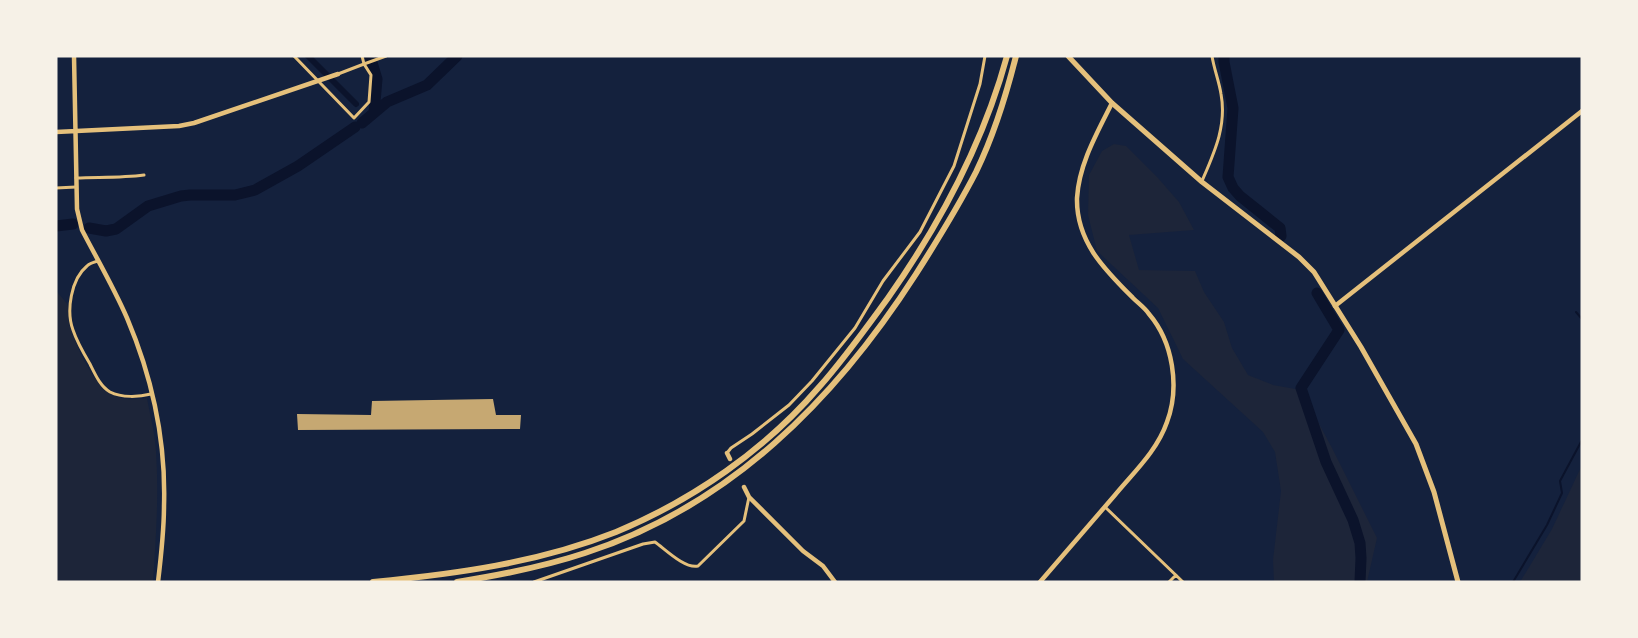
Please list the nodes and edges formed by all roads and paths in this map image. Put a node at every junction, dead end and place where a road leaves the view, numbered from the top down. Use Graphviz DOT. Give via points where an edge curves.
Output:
graph roads {
  1 [pos="74,56"];
  2 [pos="294,56"];
  3 [pos="362,56"];
  4 [pos="386,56"];
  5 [pos="984,56"];
  6 [pos="1007,56"];
  7 [pos="1068,56"];
  8 [pos="1212,56"];
  9 [pos="1016,57"];
  10 [pos="366,64"];
  11 [pos="338,74"];
  12 [pos="318,82"];
  13 [pos="1112,103"];
  14 [pos="1582,111"];
  15 [pos="75,131"];
  16 [pos="56,132"];
  17 [pos="144,175"];
  18 [pos="76,178"];
  19 [pos="1202,182"];
  20 [pos="76,187"];
  21 [pos="56,188"];
  22 [pos="98,260"];
  23 [pos="1335,306"];
  24 [pos="152,394"];
  25 [pos="727,453"];
  26 [pos="730,459"];
  27 [pos="744,487"];
  28 [pos="749,496"];
  29 [pos="1105,507"];
  30 [pos="1176,575"];
  31 [pos="158,582"];
  32 [pos="373,582"];
  33 [pos="458,582"];
  34 [pos="534,582"];
  35 [pos="835,582"];
  36 [pos="1040,582"];
  37 [pos="1169,582"];
  38 [pos="1183,582"];
  39 [pos="1458,582"];
  1 -- 15 [label="street"];
  2 -- 12 [label="street"];
  3 -- 10 [label="street"];
  4 -- 10 [label="street"];
  5 -- 25 [label="street" via="980,84 954,166 920,232 883,281 855,328 812,381 789,405"];
  6 -- 32 [label="highway" via="967,165 901,279 820,386 790,418 746,456 681,500 584,544 499,566"];
  7 -- 13 [label="main road"];
  8 -- 19 [label="street" via="1222,97 1223,123"];
  9 -- 33 [label="highway" via="996,124 976,170 931,250 863,349 796,425 721,486 653,525 595,550 548,564"];
  10 -- 11 [label="street"];
  10 -- 12 [label="street" via="371,76 369,102 354,118"];
  11 -- 12 [label="street"];
  12 -- 15 [label="street" via="194,123"];
  13 -- 19 [label="main road"];
  13 -- 29 [label="street" via="1087,154 1077,199 1080,221 1098,262 1150,314 1165,340 1172,366 1174,396 1168,422 1154,450"];
  14 -- 23 [label="street"];
  15 -- 16 [label="street"];
  15 -- 18 [label="street"];
  17 -- 18 [label="street"];
  18 -- 20 [label="street"];
  19 -- 23 [label="main road" via="1299,257 1314,272"];
  20 -- 21 [label="street"];
  20 -- 22 [label="street" via="82,230"];
  22 -- 24 [label="street" via="126,316"];
  22 -- 24 [label="street" via="87,266 71,295 72,329 101,385 123,396"];
  23 -- 39 [label="main road" via="1416,444 1434,492"];
  24 -- 31 [label="street" via="164,477"];
  25 -- 26 [label="street"];
  27 -- 28 [label="street"];
  28 -- 34 [label="street" via="744,522 698,566 685,564 655,542"];
  28 -- 35 [label="street" via="803,551 823,566"];
  29 -- 30 [label="street"];
  29 -- 36 [label="street"];
  30 -- 37 [label="street"];
  30 -- 38 [label="street"];
}
